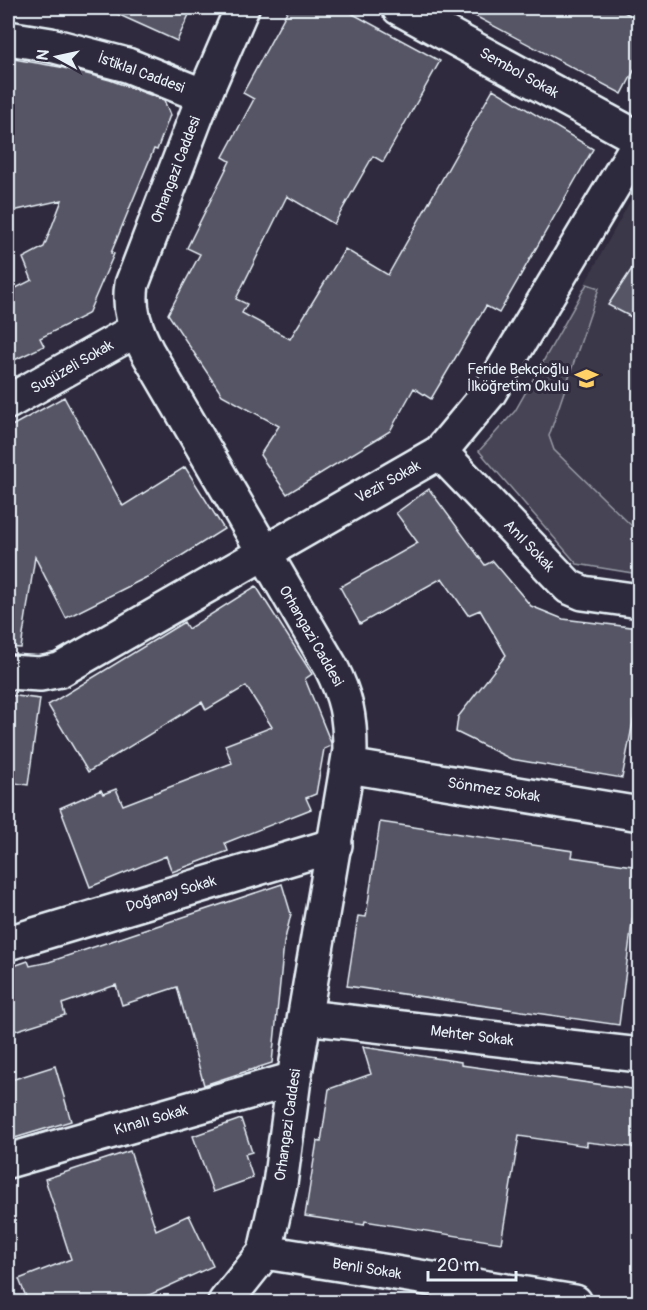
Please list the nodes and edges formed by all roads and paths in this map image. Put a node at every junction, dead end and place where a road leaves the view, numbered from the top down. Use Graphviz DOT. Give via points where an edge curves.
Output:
graph roads {
  1 [pos="242,8"];
  2 [pos="399,8"];
  3 [pos="8,38"];
  4 [pos="204,96"];
  5 [pos="639,140"];
  6 [pos="136,330"];
  7 [pos="8,402"];
  8 [pos="440,452"];
  9 [pos="262,552"];
  10 [pos="639,601"];
  11 [pos="8,672"];
  12 [pos="348,766"];
  13 [pos="639,814"];
  14 [pos="335,845"];
  15 [pos="8,943"];
  16 [pos="305,1017"];
  17 [pos="639,1055"];
  18 [pos="294,1079"];
  19 [pos="8,1161"];
  20 [pos="266,1252"];
  21 [pos="225,1302"];
  22 [pos="575,1302"];
  1 -- 4 [label="street, Orhangazi Caddesi"];
  2 -- 5 [label="street, Sembol Sokak"];
  3 -- 4 [label="street, İstiklal Caddesi" via="118,63"];
  4 -- 6 [label="street, Orhangazi Caddesi" via="132,285 130,302"];
  5 -- 8 [label="street, Vezir Sokak" via="489,393"];
  6 -- 7 [label="street, Sugüzeli Sokak"];
  6 -- 9 [label="street, Orhangazi Caddesi"];
  8 -- 9 [label="street, Vezir Sokak"];
  8 -- 10 [label="street, Anıl Sokak" via="569,587 582,593"];
  9 -- 11 [label="street, Vezir Sokak" via="60,669 40,674"];
  9 -- 12 [label="street, Orhangazi Caddesi" via="345,695 350,722"];
  12 -- 13 [label="street, Sönmez Sokak"];
  12 -- 14 [label="street, Orhangazi Caddesi"];
  14 -- 15 [label="street, Doğanay Sokak"];
  14 -- 16 [label="street, Orhangazi Caddesi"];
  16 -- 17 [label="street, Mehter Sokak"];
  16 -- 18 [label="street, Orhangazi Caddesi"];
  18 -- 19 [label="street, Kınalı Sokak"];
  18 -- 20 [label="street, Orhangazi Caddesi"];
  20 -- 21 [label="street, Orhangazi Caddesi"];
  20 -- 22 [label="street, Benli Sokak"];
}
